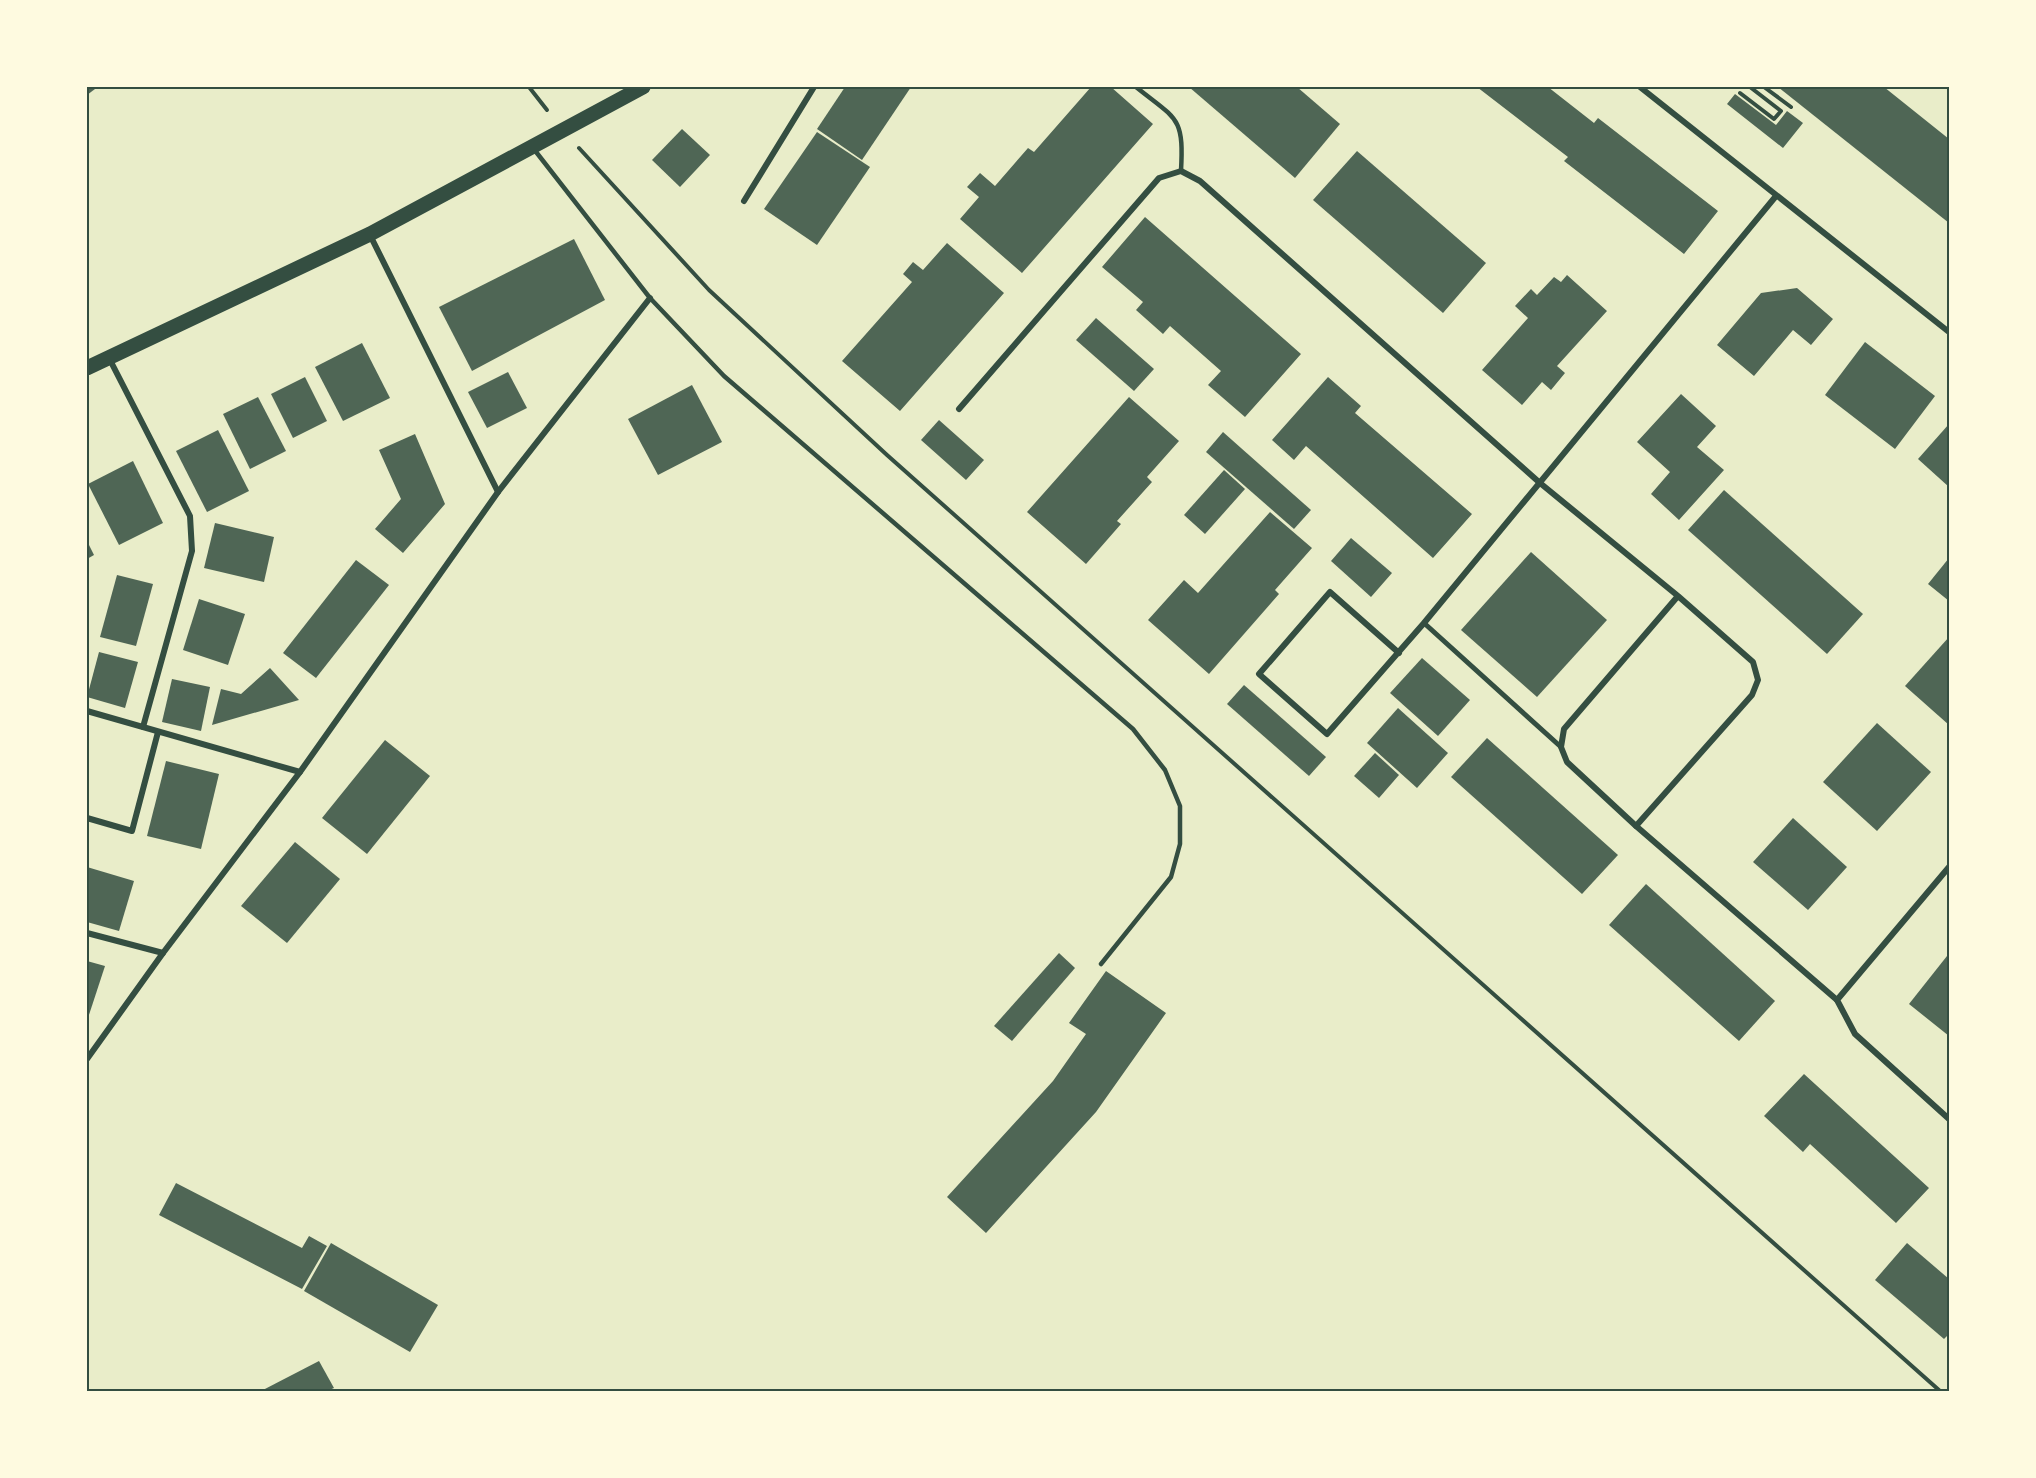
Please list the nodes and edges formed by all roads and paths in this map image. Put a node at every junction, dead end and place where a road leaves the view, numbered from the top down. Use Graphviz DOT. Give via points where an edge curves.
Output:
graph roads {
  1 [pos="529,87"];
  2 [pos="814,87"];
  3 [pos="1136,87"];
  4 [pos="1640,87"];
  5 [pos="1750,87"];
  6 [pos="1764,87"];
  7 [pos="635,89"];
  8 [pos="1740,93"];
  9 [pos="1791,107"];
  10 [pos="549,113"];
  11 [pos="531,146"];
  12 [pos="582,151"];
  13 [pos="1181,171"];
  14 [pos="1776,196"];
  15 [pos="744,201"];
  16 [pos="370,234"];
  17 [pos="650,298"];
  18 [pos="1949,332"];
  19 [pos="108,357"];
  20 [pos="87,368"];
  21 [pos="959,409"];
  22 [pos="1540,483"];
  23 [pos="498,492"];
  24 [pos="1678,596"];
  25 [pos="1424,623"];
  26 [pos="1399,653"];
  27 [pos="87,711"];
  28 [pos="143,727"];
  29 [pos="158,732"];
  30 [pos="1561,747"];
  31 [pos="300,772"];
  32 [pos="87,818"];
  33 [pos="1636,826"];
  34 [pos="1949,867"];
  35 [pos="87,933"];
  36 [pos="163,953"];
  37 [pos="1101,964"];
  38 [pos="1837,1000"];
  39 [pos="87,1059"];
  40 [pos="1949,1119"];
  41 [pos="1940,1391"];
  1 -- 10 [label="path"];
  2 -- 15 [label="street"];
  3 -- 13 [label="lane" via="1180,127"];
  4 -- 14 [label="street"];
  5 -- 8 [label="path" via="1781,111 1774,119"];
  6 -- 9 [label="path"];
  7 -- 11 [label="main road"];
  11 -- 16 [label="main road"];
  11 -- 17 [label="lane"];
  12 -- 41 [label="path" via="710,290 886,455"];
  13 -- 21 [label="street" via="1159,178"];
  13 -- 22 [label="street" via="1200,181"];
  14 -- 18 [label="street"];
  14 -- 22 [label="street"];
  16 -- 19 [label="main road"];
  16 -- 23 [label="street"];
  17 -- 23 [label="street"];
  17 -- 37 [label="lane" via="723,376 1133,729 1165,770 1180,806 1180,844 1171,877"];
  19 -- 20 [label="main road"];
  19 -- 28 [label="street" via="190,516 192,551"];
  22 -- 24 [label="street"];
  22 -- 25 [label="street"];
  23 -- 31 [label="street"];
  24 -- 30 [label="street" via="1564,729"];
  24 -- 33 [label="street" via="1753,662 1758,680 1752,695"];
  25 -- 26 [label="street"];
  25 -- 30 [label="street"];
  26 -- 26 [label="street" via="1327,734 1259,674 1330,592"];
  27 -- 28 [label="street"];
  28 -- 29 [label="street"];
  29 -- 31 [label="street"];
  29 -- 32 [label="street" via="132,831"];
  30 -- 33 [label="street" via="1567,762"];
  31 -- 36 [label="street"];
  33 -- 38 [label="street"];
  34 -- 38 [label="street"];
  35 -- 36 [label="street"];
  36 -- 39 [label="street"];
  38 -- 40 [label="street" via="1855,1034"];
}
